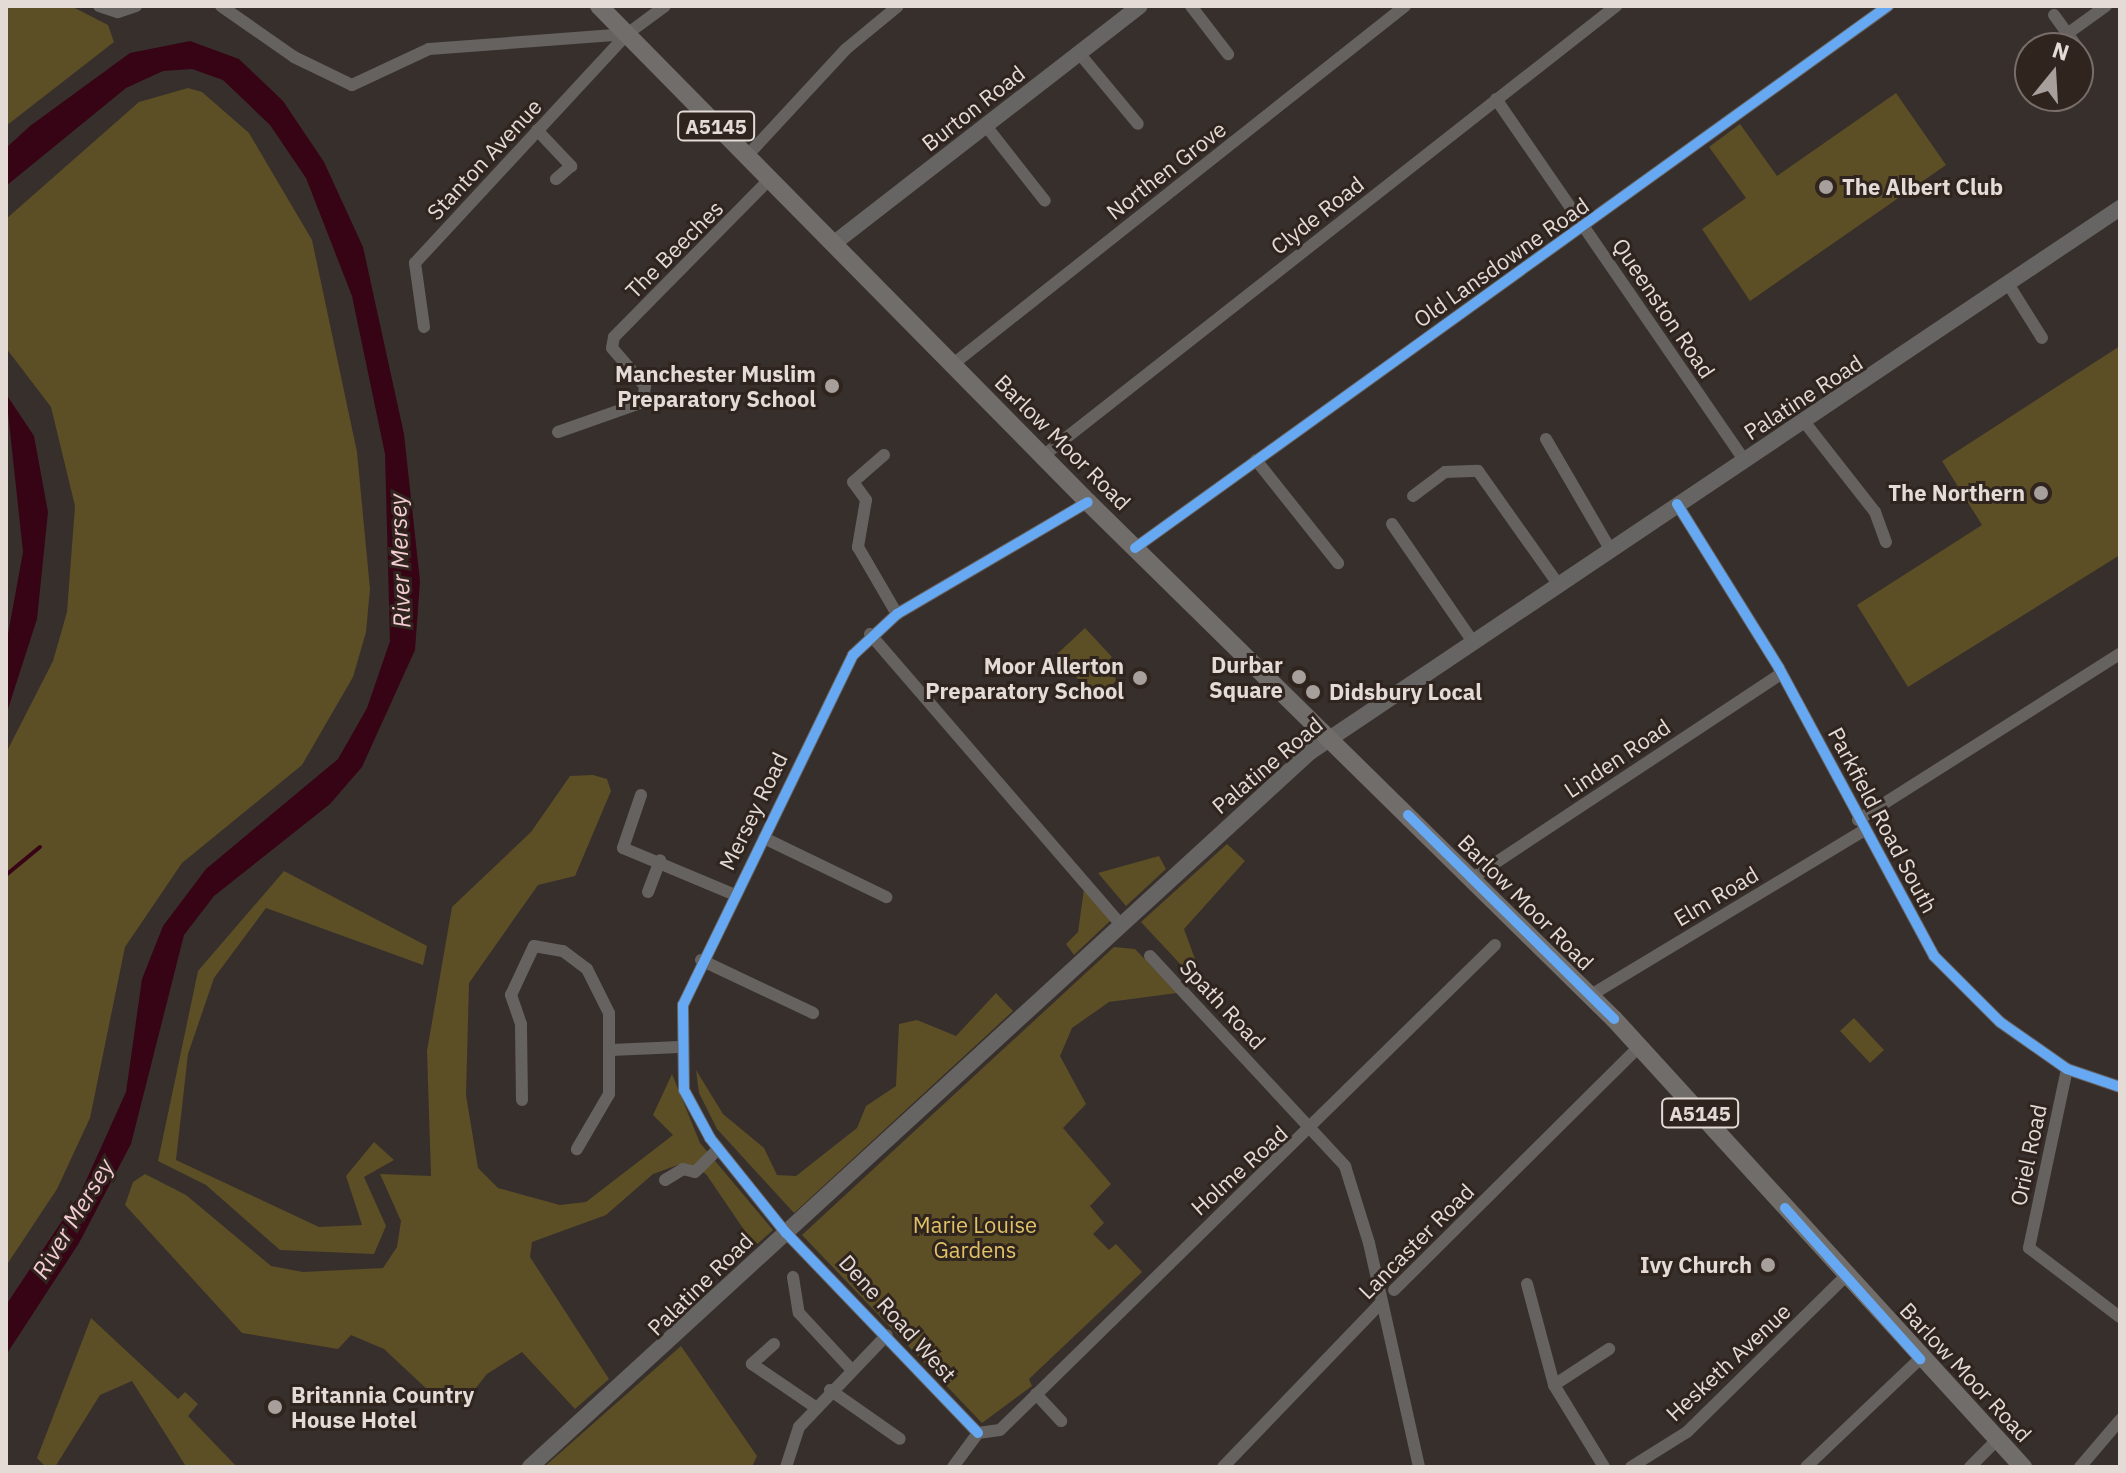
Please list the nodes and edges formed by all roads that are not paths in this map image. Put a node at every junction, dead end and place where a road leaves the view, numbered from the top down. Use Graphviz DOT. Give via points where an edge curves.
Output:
graph roads {
  1 [pos="99,6"];
  2 [pos="136,6"];
  3 [pos="221,6"];
  4 [pos="599,6"];
  5 [pos="665,6"];
  6 [pos="898,6"];
  7 [pos="1191,6"];
  8 [pos="1405,6"];
  9 [pos="1616,6"];
  10 [pos="1888,6"];
  11 [pos="2106,6"];
  12 [pos="1133,8"];
  13 [pos="2054,15"];
  14 [pos="2066,32"];
  15 [pos="2070,32"];
  16 [pos="627,34"];
  17 [pos="1079,53"];
  18 [pos="1228,54"];
  19 [pos="1496,99"];
  20 [pos="1138,124"];
  21 [pos="986,126"];
  22 [pos="537,130"];
  23 [pos="746,157"];
  24 [pos="556,179"];
  25 [pos="769,180"];
  26 [pos="1045,201"];
  27 [pos="2120,208"];
  28 [pos="1585,227"];
  29 [pos="833,244"];
  30 [pos="2007,282"];
  31 [pos="424,327"];
  32 [pos="2042,338"];
  33 [pos="952,365"];
  34 [pos="1806,424"];
  35 [pos="558,432"];
  36 [pos="1546,439"];
  37 [pos="884,455"];
  38 [pos="1043,456"];
  39 [pos="1256,460"];
  40 [pos="1744,460"];
  41 [pos="1413,496"];
  42 [pos="1088,502"];
  43 [pos="1677,504"];
  44 [pos="1392,524"];
  45 [pos="1886,542"];
  46 [pos="1135,548"];
  47 [pos="1610,549"];
  48 [pos="1338,563"];
  49 [pos="1558,584"];
  50 [pos="897,614"];
  51 [pos="870,634"];
  52 [pos="1473,642"];
  53 [pos="2120,654"];
  54 [pos="1782,673"];
  55 [pos="1330,740"];
  56 [pos="641,795"];
  57 [pos="1860,826"];
  58 [pos="764,838"];
  59 [pos="660,860"];
  60 [pos="1474,877"];
  61 [pos="648,892"];
  62 [pos="733,894"];
  63 [pos="886,897"];
  64 [pos="1121,925"];
  65 [pos="1495,945"];
  66 [pos="1150,956"];
  67 [pos="701,960"];
  68 [pos="1591,995"];
  69 [pos="813,1013"];
  70 [pos="1640,1046"];
  71 [pos="679,1047"];
  72 [pos="611,1050"];
  73 [pos="2067,1069"];
  74 [pos="2120,1087"];
  75 [pos="522,1100"];
  76 [pos="1314,1129"];
  77 [pos="577,1149"];
  78 [pos="718,1149"];
  79 [pos="665,1180"];
  80 [pos="786,1233"];
  81 [pos="793,1277"];
  82 [pos="1845,1277"];
  83 [pos="1527,1284"];
  84 [pos="1394,1290"];
  85 [pos="1382,1302"];
  86 [pos="2120,1317"];
  87 [pos="887,1335"];
  88 [pos="774,1344"];
  89 [pos="1609,1349"];
  90 [pos="1920,1359"];
  91 [pos="849,1367"];
  92 [pos="1554,1385"];
  93 [pos="830,1390"];
  94 [pos="1036,1394"];
  95 [pos="815,1407"];
  96 [pos="2120,1420"];
  97 [pos="1061,1421"];
  98 [pos="978,1433"];
  99 [pos="900,1439"];
  100 [pos="1996,1441"];
  101 [pos="530,1467"];
  102 [pos="786,1467"];
  103 [pos="953,1467"];
  104 [pos="1223,1467"];
  105 [pos="1419,1467"];
  106 [pos="1604,1467"];
  107 [pos="1631,1467"];
  108 [pos="1806,1467"];
  109 [pos="1970,1467"];
  110 [pos="2023,1467"];
  111 [pos="2080,1467"];
  1 -- 2 [label="street" via="118,12"];
  3 -- 16 [label="street" via="294,57 352,85 429,49"];
  4 -- 16 [label="main road, Barlow Moor Road / A5145"];
  5 -- 16 [label="street, Stanton Avenue"];
  6 -- 23 [label="street" via="846,49"];
  7 -- 18 [label="street"];
  8 -- 33 [label="street, Northen Grove"];
  9 -- 19 [label="street, Clyde Road"];
  10 -- 28 [label="street, Old Lansdowne Road"];
  11 -- 15 [label="street"];
  12 -- 17 [label="main road, Burton Road"];
  13 -- 14 [label="street"];
  16 -- 22 [label="street, Stanton Avenue"];
  16 -- 23 [label="main road, Barlow Moor Road / A5145"];
  17 -- 20 [label="street"];
  17 -- 21 [label="main road, Burton Road"];
  19 -- 28 [label="street, Queenston Road"];
  19 -- 38 [label="street, Clyde Road"];
  21 -- 26 [label="street"];
  21 -- 29 [label="main road, Burton Road"];
  22 -- 24 [label="street" via="571,166"];
  22 -- 31 [label="street, Stanton Avenue" via="415,263"];
  23 -- 25 [label="main road, Barlow Moor Road / A5145"];
  25 -- 29 [label="main road, Barlow Moor Road / A5145"];
  25 -- 35 [label="street, The Beeches" via="612,348 645,386 643,402"];
  27 -- 30 [label="main road, Palatine Road"];
  28 -- 39 [label="street, Old Lansdowne Road"];
  28 -- 40 [label="street, Queenston Road"];
  29 -- 33 [label="main road, Barlow Moor Road / A5145"];
  30 -- 32 [label="street"];
  30 -- 34 [label="main road, Palatine Road"];
  33 -- 38 [label="main road, Barlow Moor Road / A5145"];
  34 -- 40 [label="main road, Palatine Road"];
  34 -- 45 [label="street" via="1875,512"];
  36 -- 47 [label="street"];
  37 -- 50 [label="street" via="853,482 866,500 858,547"];
  38 -- 42 [label="main road, Barlow Moor Road / A5145"];
  39 -- 46 [label="street, Old Lansdowne Road"];
  39 -- 48 [label="street"];
  40 -- 43 [label="main road, Palatine Road"];
  41 -- 49 [label="street" via="1445,472 1478,471"];
  42 -- 46 [label="main road, Barlow Moor Road / A5145"];
  42 -- 50 [label="street, Mersey Road"];
  43 -- 47 [label="main road, Palatine Road"];
  43 -- 54 [label="street, Parkfield Road South"];
  44 -- 52 [label="street"];
  46 -- 55 [label="main road, Barlow Moor Road / A5145"];
  47 -- 49 [label="main road, Palatine Road"];
  49 -- 52 [label="main road, Palatine Road"];
  50 -- 51 [label="street, Mersey Road"];
  51 -- 58 [label="street, Mersey Road"];
  51 -- 64 [label="street"];
  52 -- 55 [label="main road, Palatine Road"];
  53 -- 57 [label="street, Elm Road"];
  54 -- 57 [label="street, Parkfield Road South"];
  54 -- 60 [label="street, Linden Road"];
  55 -- 60 [label="main road, Barlow Moor Road / A5145"];
  55 -- 64 [label="main road, Palatine Road"];
  56 -- 59 [label="street" via="623,848"];
  57 -- 68 [label="street, Elm Road"];
  57 -- 73 [label="street, Parkfield Road South" via="1934,956 2000,1022"];
  58 -- 62 [label="street, Mersey Road"];
  58 -- 63 [label="street"];
  59 -- 61 [label="street"];
  59 -- 62 [label="street"];
  60 -- 68 [label="main road, Barlow Moor Road / A5145"];
  62 -- 67 [label="street, Mersey Road"];
  64 -- 80 [label="main road, Palatine Road"];
  65 -- 76 [label="street, Holme Road"];
  66 -- 76 [label="street, Spath Road"];
  67 -- 69 [label="street"];
  67 -- 71 [label="street, Mersey Road" via="683,1005"];
  68 -- 70 [label="main road, Barlow Moor Road / A5145"];
  70 -- 82 [label="main road, Barlow Moor Road / A5145"];
  70 -- 84 [label="street, Lancaster Road"];
  71 -- 72 [label="street"];
  71 -- 78 [label="street, Mersey Road" via="684,1090"];
  72 -- 75 [label="street" via="604,991 563,951 534,946 511,995 521,1024"];
  72 -- 77 [label="street" via="609,1094"];
  73 -- 74 [label="street, Parkfield Road South"];
  73 -- 86 [label="street, Oriel Road" via="2029,1248"];
  76 -- 85 [label="street, Spath Road" via="1345,1166"];
  76 -- 94 [label="street, Holme Road" via="1150,1277"];
  78 -- 79 [label="street" via="695,1172 683,1169"];
  78 -- 80 [label="street, Mersey Road"];
  80 -- 87 [label="street, Dene Road West"];
  80 -- 101 [label="main road, Palatine Road"];
  81 -- 91 [label="street" via="799,1313"];
  82 -- 90 [label="main road, Barlow Moor Road / A5145"];
  82 -- 107 [label="street, Hesketh Avenue" via="1687,1432"];
  83 -- 92 [label="street"];
  85 -- 104 [label="street, Lancaster Road"];
  85 -- 105 [label="street, Spath Road"];
  87 -- 91 [label="street"];
  87 -- 98 [label="street, Dene Road West"];
  88 -- 95 [label="street" via="752,1364"];
  89 -- 92 [label="street"];
  90 -- 100 [label="main road, Barlow Moor Road / A5145"];
  90 -- 108 [label="street"];
  91 -- 93 [label="street"];
  92 -- 106 [label="street"];
  93 -- 95 [label="street"];
  93 -- 99 [label="street"];
  94 -- 97 [label="street"];
  94 -- 98 [label="street, Holme Road" via="1000,1430"];
  95 -- 102 [label="street"];
  96 -- 111 [label="street"];
  98 -- 103 [label="street"];
  100 -- 109 [label="street"];
  100 -- 110 [label="main road, Barlow Moor Road / A5145"];
}
